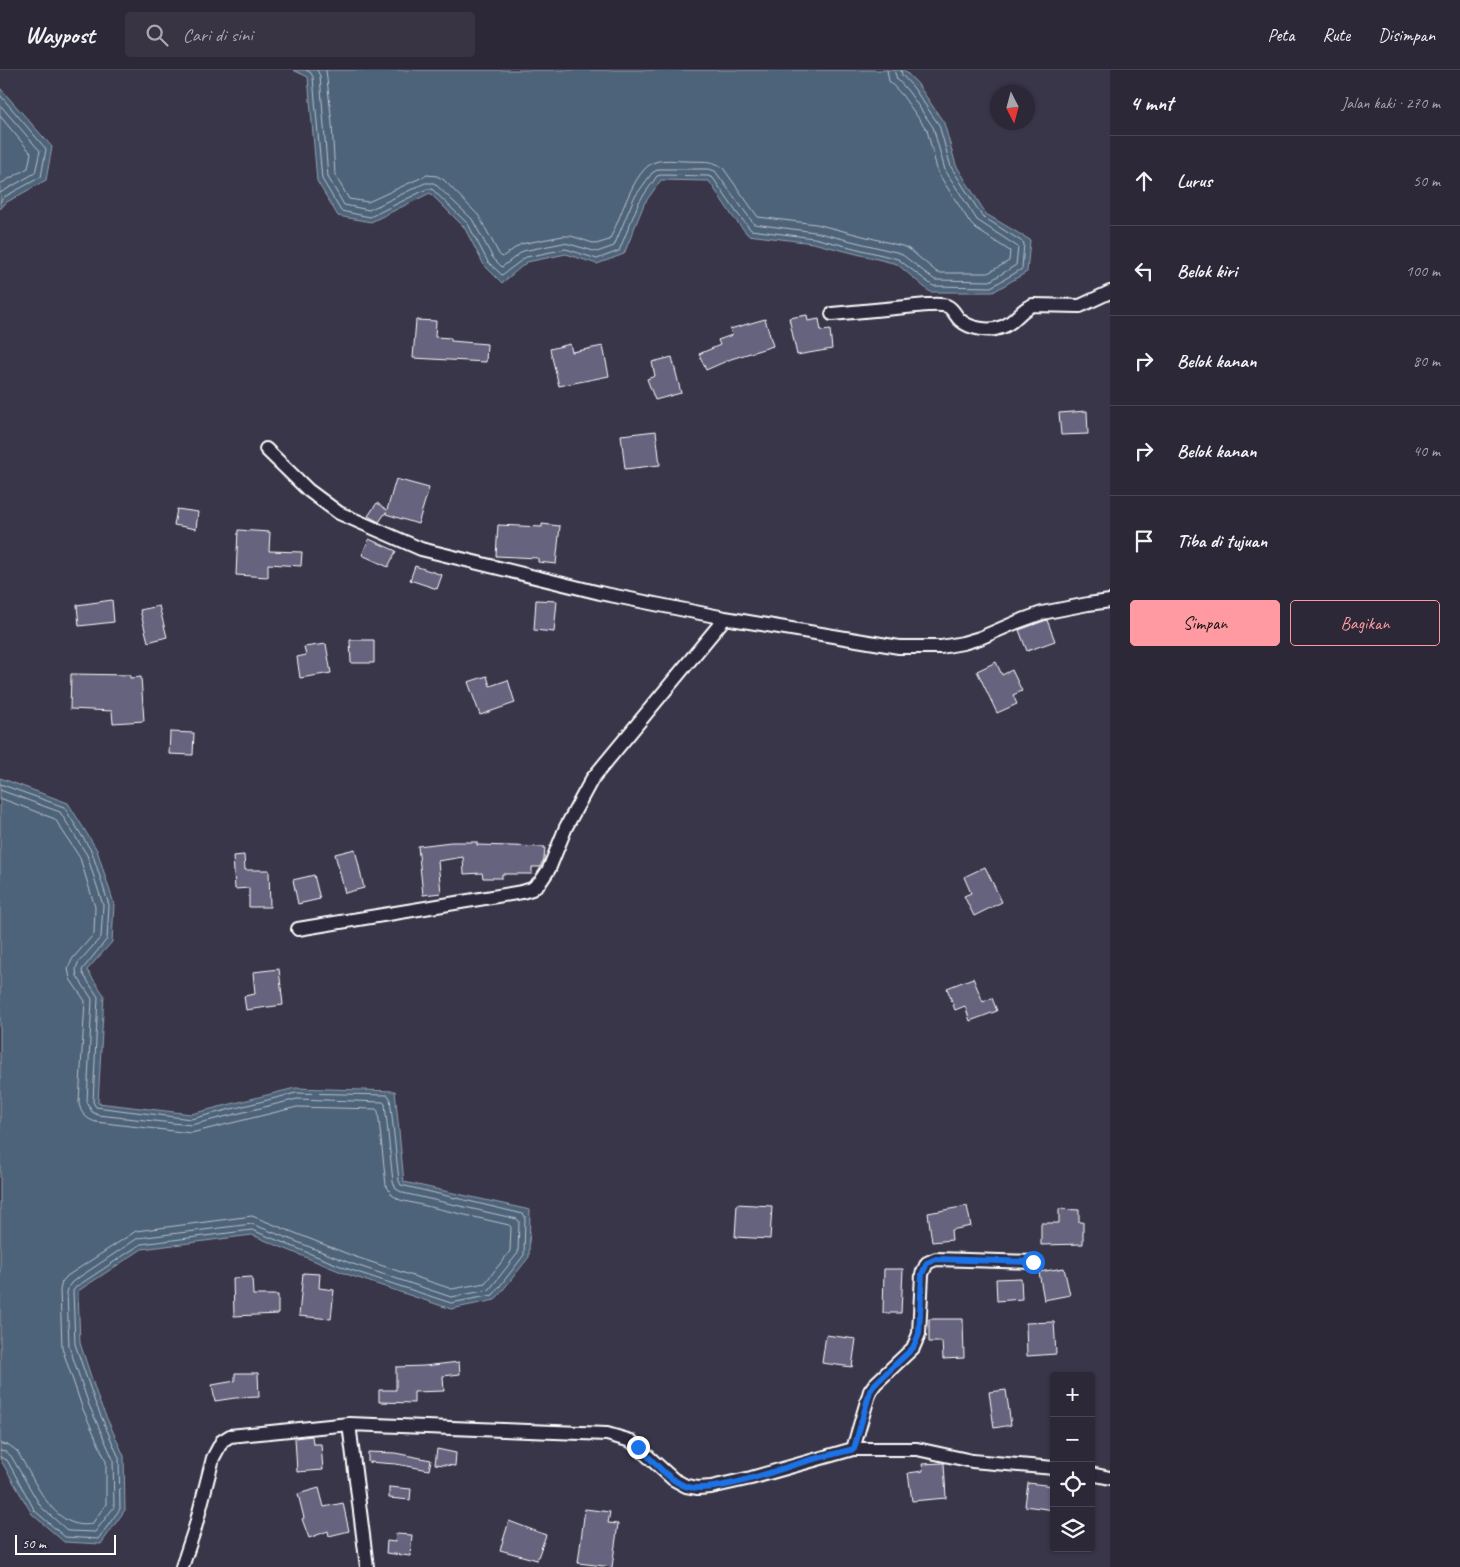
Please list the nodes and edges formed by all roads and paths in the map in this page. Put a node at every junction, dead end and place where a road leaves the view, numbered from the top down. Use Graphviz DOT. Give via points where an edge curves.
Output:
graph roads {
  1 [pos="1110,292"];
  2 [pos="832,314"];
  3 [pos="266,449"];
  4 [pos="1110,601"];
  5 [pos="725,618"];
  6 [pos="298,929"];
  7 [pos="1033,1262"];
  8 [pos="349,1424"];
  9 [pos="854,1449"];
  10 [pos="1050,1468"];
  11 [pos="1095,1475"];
  12 [pos="1110,1478"];
  13 [pos="182,1567"];
  14 [pos="367,1567"];
  1 -- 2 [label="street" via="1080,306 1028,306 1013,322 990,330 960,320 953,310 942,305"];
  3 -- 5 [label="street" via="308,490 339,513 421,549 600,593"];
  4 -- 5 [label="street" via="1042,613 988,635 941,647 900,647"];
  5 -- 6 [label="street" via="592,779 566,827 549,869 532,889"];
  7 -- 9 [label="street" via="936,1259 927,1263 922,1274 917,1342 870,1391"];
  8 -- 9 [label="street" via="607,1434 631,1441 673,1479 698,1488 751,1478"];
  8 -- 13 [label="street" via="251,1433 230,1436 222,1441 213,1458"];
  8 -- 14 [label="street"];
  9 -- 10 [label="street" via="917,1449 972,1460"];
  11 -- 12 [label="street"];
}
